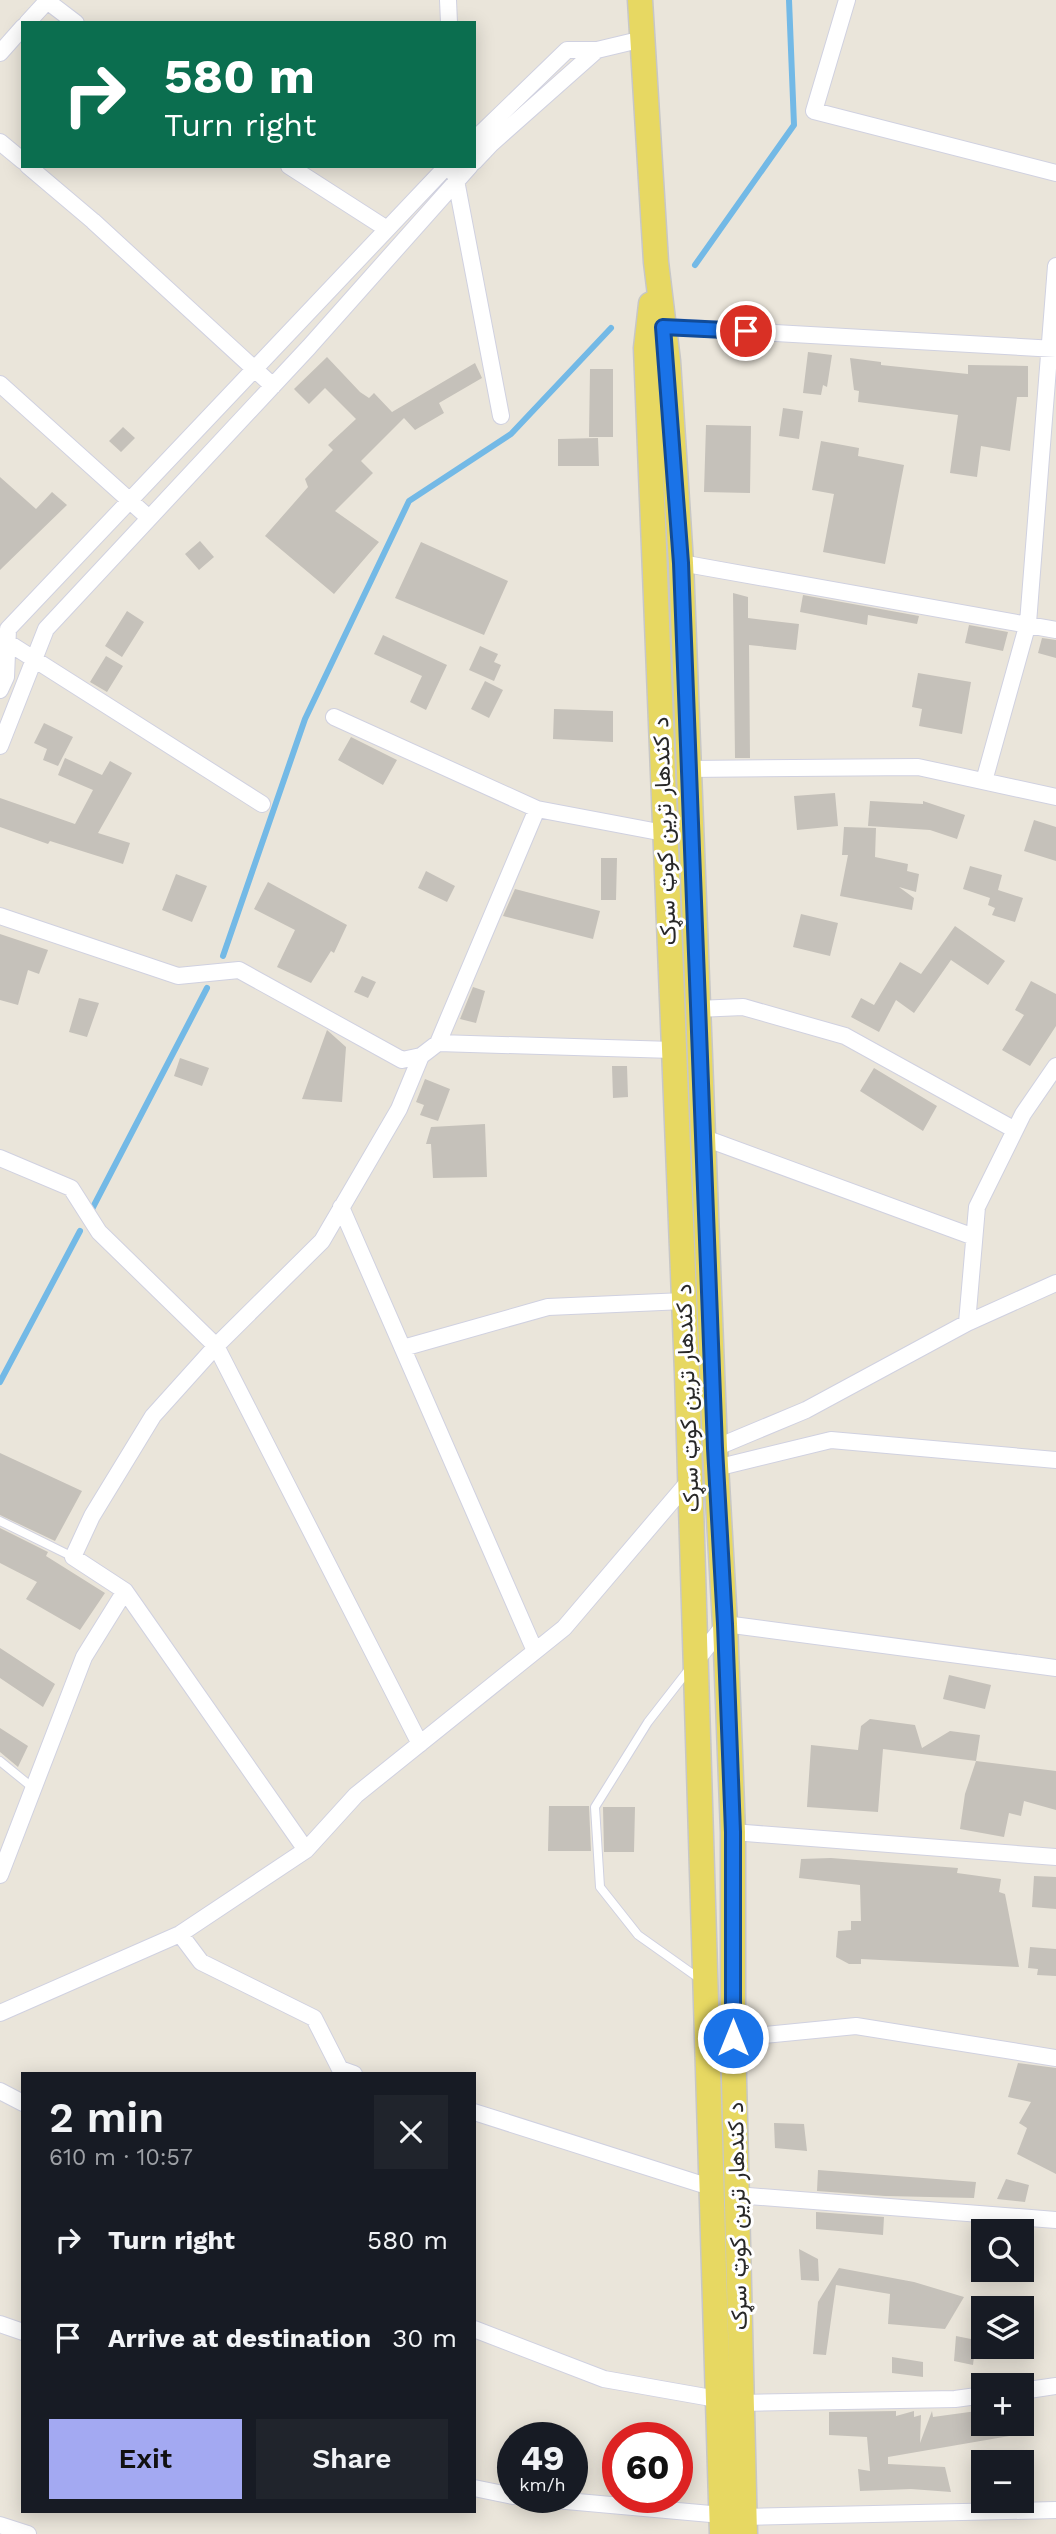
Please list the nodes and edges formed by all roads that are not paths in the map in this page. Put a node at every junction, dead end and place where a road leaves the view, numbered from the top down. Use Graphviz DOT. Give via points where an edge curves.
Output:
graph roads {
  1 [pos="449,0"];
  2 [pos="640,0"];
  3 [pos="847,0"];
  4 [pos="43,2"];
  5 [pos="29,21"];
  6 [pos="73,21"];
  7 [pos="449,21"];
  8 [pos="21,29"];
  9 [pos="643,39"];
  10 [pos="597,50"];
  11 [pos="0,52"];
  12 [pos="476,138"];
  13 [pos="0,142"];
  14 [pos="21,160"];
  15 [pos="476,160"];
  16 [pos="30,168"];
  17 [pos="292,168"];
  18 [pos="445,168"];
  19 [pos="1056,173"];
  20 [pos="454,174"];
  21 [pos="387,229"];
  22 [pos="1056,266"];
  23 [pos="656,326"];
  24 [pos="1052,349"];
  25 [pos="254,369"];
  26 [pos="0,384"];
  27 [pos="273,386"];
  28 [pos="501,416"];
  29 [pos="130,500"];
  30 [pos="149,518"];
  31 [pos="681,563"];
  32 [pos="1028,623"];
  33 [pos="1056,630"];
  34 [pos="4,637"];
  35 [pos="34,659"];
  36 [pos="0,690"];
  37 [pos="334,717"];
  38 [pos="0,746"];
  39 [pos="687,769"];
  40 [pos="984,781"];
  41 [pos="1056,797"];
  42 [pos="261,804"];
  43 [pos="537,810"];
  44 [pos="664,833"];
  45 [pos="0,916"];
  46 [pos="697,1009"];
  47 [pos="438,1043"];
  48 [pos="673,1050"];
  49 [pos="421,1056"];
  50 [pos="1056,1066"];
  51 [pos="1015,1130"];
  52 [pos="702,1137"];
  53 [pos="0,1158"];
  54 [pos="341,1207"];
  55 [pos="974,1237"];
  56 [pos="1056,1283"];
  57 [pos="684,1301"];
  58 [pos="967,1323"];
  59 [pos="216,1346"];
  60 [pos="403,1348"];
  61 [pos="715,1458"];
  62 [pos="1056,1460"];
  63 [pos="690,1480"];
  64 [pos="0,1521"];
  65 [pos="73,1557"];
  66 [pos="125,1591"];
  67 [pos="725,1624"];
  68 [pos="535,1651"];
  69 [pos="694,1663"];
  70 [pos="1056,1668"];
  71 [pos="420,1744"];
  72 [pos="0,1761"];
  73 [pos="34,1788"];
  74 [pos="733,1832"];
  75 [pos="306,1850"];
  76 [pos="1056,1857"];
  77 [pos="0,1875"];
  78 [pos="180,1934"];
  79 [pos="703,1982"];
  80 [pos="0,2013"];
  81 [pos="733,2038"];
  82 [pos="1056,2058"];
  83 [pos="348,2072"];
  84 [pos="0,2091"];
  85 [pos="21,2102"];
  86 [pos="476,2113"];
  87 [pos="710,2187"];
  88 [pos="736,2195"];
  89 [pos="1056,2220"];
  90 [pos="0,2324"];
  91 [pos="476,2330"];
  92 [pos="21,2331"];
  93 [pos="1056,2386"];
  94 [pos="1034,2389"];
  95 [pos="971,2397"];
  96 [pos="729,2401"];
  97 [pos="476,2488"];
  98 [pos="497,2493"];
  99 [pos="588,2506"];
  100 [pos="1056,2510"];
  101 [pos="0,2525"];
  102 [pos="733,2525"];
  103 [pos="28,2534"];
  1 -- 7 [label="street"];
  2 -- 9 [label="main road, د کندهار ترين کوټ سړک"];
  3 -- 19 [label="street" via="814,111"];
  4 -- 5 [label="street"];
  4 -- 6 [label="street"];
  8 -- 11 [label="street"];
  9 -- 10 [label="street"];
  9 -- 23 [label="main road, د کندهار ترين کوټ سړک"];
  10 -- 12 [label="street" via="567,50"];
  10 -- 15 [label="street"];
  13 -- 14 [label="street"];
  16 -- 25 [label="street"];
  17 -- 21 [label="street"];
  18 -- 21 [label="street"];
  20 -- 27 [label="street"];
  20 -- 28 [label="street"];
  21 -- 25 [label="street"];
  22 -- 24 [label="street"];
  23 -- 24 [label="street"];
  23 -- 31 [label="main road, د کندهار ترين کوټ سړک"];
  23 -- 44 [label="main road, د کندهار ترين کوټ سړک" via="646,348"];
  24 -- 32 [label="street"];
  25 -- 27 [label="street"];
  25 -- 29 [label="street"];
  26 -- 29 [label="street"];
  27 -- 30 [label="street"];
  29 -- 30 [label="street"];
  29 -- 34 [label="street"];
  30 -- 35 [label="street" via="46,629"];
  31 -- 32 [label="street"];
  31 -- 39 [label="main road, د کندهار ترين کوټ سړک"];
  32 -- 33 [label="street"];
  32 -- 40 [label="street"];
  34 -- 35 [label="street"];
  34 -- 36 [label="street" via="6,677"];
  35 -- 38 [label="street"];
  35 -- 42 [label="street"];
  37 -- 43 [label="street"];
  39 -- 40 [label="street" via="918,767"];
  39 -- 46 [label="main road, د کندهار ترين کوټ سړک"];
  40 -- 41 [label="street"];
  43 -- 44 [label="street"];
  43 -- 47 [label="street"];
  44 -- 48 [label="main road, د کندهار ترين کوټ سړک"];
  45 -- 49 [label="street" via="178,976 239,970 402,1060"];
  46 -- 51 [label="street" via="743,1007 845,1036"];
  46 -- 52 [label="main road, د کندهار ترين کوټ سړک"];
  47 -- 48 [label="street"];
  47 -- 49 [label="street"];
  48 -- 57 [label="main road, د کندهار ترين کوټ سړک"];
  49 -- 54 [label="street" via="399,1109"];
  50 -- 51 [label="street"];
  51 -- 55 [label="street" via="977,1207"];
  52 -- 55 [label="street"];
  52 -- 61 [label="main road, د کندهار ترين کوټ سړک"];
  53 -- 59 [label="street" via="71,1188 99,1232"];
  54 -- 59 [label="street" via="322,1241"];
  54 -- 60 [label="street"];
  55 -- 58 [label="street"];
  56 -- 58 [label="street"];
  57 -- 60 [label="street" via="548,1307"];
  57 -- 63 [label="main road, د کندهار ترين کوټ سړک"];
  58 -- 61 [label="street"];
  59 -- 65 [label="street" via="152,1416"];
  59 -- 71 [label="street"];
  60 -- 68 [label="street"];
  61 -- 62 [label="street" via="831,1440"];
  61 -- 67 [label="main road, د کندهار ترين کوټ سړک"];
  63 -- 68 [label="street" via="564,1628"];
  63 -- 69 [label="main road, د کندهار ترين کوټ سړک"];
  64 -- 65 [label="lane"];
  65 -- 66 [label="street"];
  66 -- 73 [label="street" via="84,1657"];
  66 -- 75 [label="street"];
  67 -- 69 [label="street"];
  67 -- 70 [label="street"];
  67 -- 74 [label="main road, د کندهار ترين کوټ سړک"];
  68 -- 71 [label="street"];
  69 -- 79 [label="main road, د کندهار ترين کوټ سړک"];
  69 -- 79 [label="lane" via="648,1722 595,1807 600,1886 638,1935"];
  71 -- 75 [label="street" via="356,1795"];
  72 -- 73 [label="lane"];
  73 -- 77 [label="street"];
  74 -- 76 [label="street"];
  74 -- 81 [label="main road, د کندهار ترين کوټ سړک"];
  75 -- 78 [label="street"];
  78 -- 80 [label="street"];
  78 -- 83 [label="street" via="201,1962 314,2018 340,2069"];
  79 -- 87 [label="main road, د کندهار ترين کوټ سړک"];
  81 -- 82 [label="street" via="856,2026"];
  81 -- 88 [label="main road, د کندهار ترين کوټ سړک"];
  84 -- 85 [label="street"];
  86 -- 87 [label="street"];
  87 -- 96 [label="main road, د کندهار ترين کوټ سړک"];
  88 -- 89 [label="street"];
  88 -- 96 [label="main road, د کندهار ترين کوټ سړک"];
  90 -- 92 [label="street"];
  91 -- 96 [label="street" via="604,2379"];
  93 -- 94 [label="street"];
  95 -- 96 [label="street"];
  96 -- 102 [label="main road, د کندهار ترين کوټ سړک"];
  97 -- 98 [label="street"];
  99 -- 102 [label="street"];
  100 -- 102 [label="street"];
  101 -- 103 [label="street"];
}
